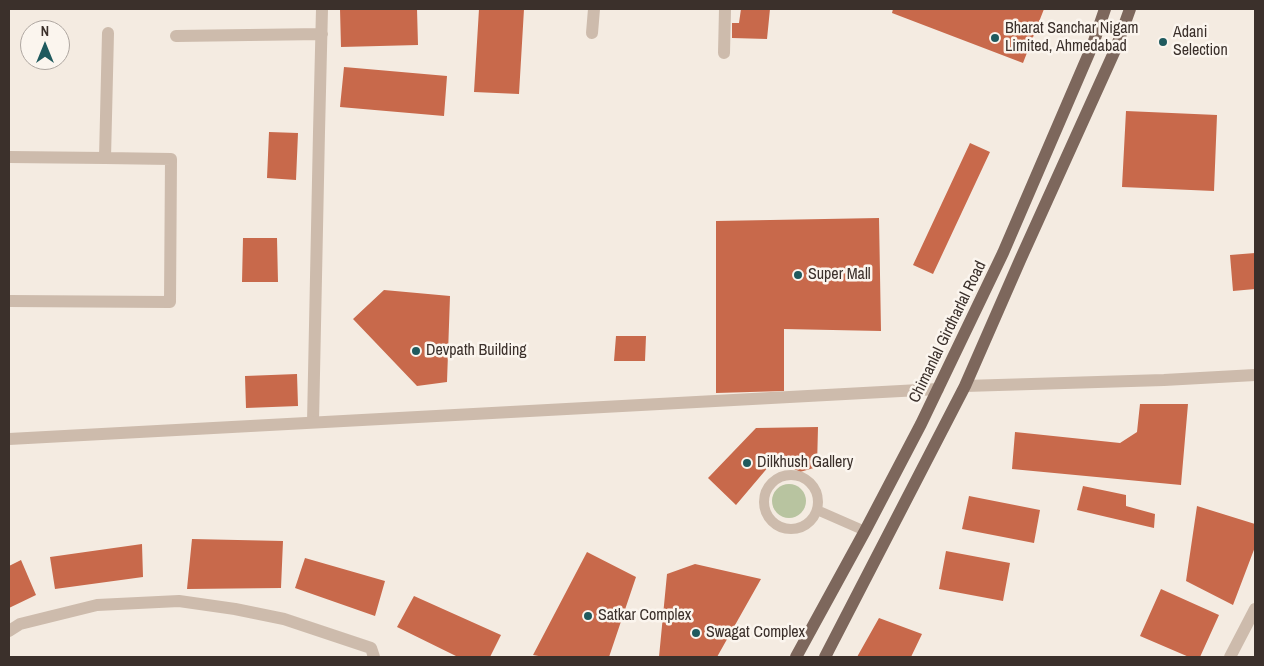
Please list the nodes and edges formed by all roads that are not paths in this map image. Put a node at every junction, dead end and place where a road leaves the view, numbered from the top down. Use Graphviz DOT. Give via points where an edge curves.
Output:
graph roads {
  1 [pos="322,9"];
  2 [pos="594,9"];
  3 [pos="725,9"];
  4 [pos="1104,9"];
  5 [pos="1130,9"];
  6 [pos="108,33"];
  7 [pos="592,33"];
  8 [pos="322,34"];
  9 [pos="176,36"];
  10 [pos="724,53"];
  11 [pos="9,157"];
  12 [pos="105,158"];
  13 [pos="9,301"];
  14 [pos="1255,375"];
  15 [pos="965,386"];
  16 [pos="938,389"];
  17 [pos="313,422"];
  18 [pos="9,438"];
  19 [pos="817,510"];
  20 [pos="865,531"];
  21 [pos="1255,609"];
  22 [pos="9,630"];
  23 [pos="374,657"];
  24 [pos="796,657"];
  25 [pos="825,657"];
  26 [pos="1230,657"];
  1 -- 8 [label="street"];
  2 -- 7 [label="street"];
  3 -- 10 [label="street"];
  4 -- 16 [label="main road, Chimanlal Girdharlal Road" via="1093,44 1003,253"];
  5 -- 15 [label="main road, Chimanlal Girdharlal Road" via="1116,48"];
  6 -- 12 [label="street"];
  8 -- 9 [label="street"];
  8 -- 17 [label="street"];
  11 -- 12 [label="street"];
  12 -- 13 [label="street" via="171,159 170,302"];
  14 -- 15 [label="street"];
  15 -- 25 [label="main road, Chimanlal Girdharlal Road"];
  16 -- 17 [label="street"];
  16 -- 20 [label="main road, Chimanlal Girdharlal Road"];
  17 -- 18 [label="street"];
  19 -- 19 [label="lane" via="817,494 809,481 800,476 782,476 767,488 764,506 767,516 776,525 791,529 806,524"];
  19 -- 20 [label="lane"];
  20 -- 24 [label="main road, Chimanlal Girdharlal Road"];
  21 -- 26 [label="street"];
  22 -- 23 [label="street" via="20,624 97,605 179,601 284,619 371,648"];
}
